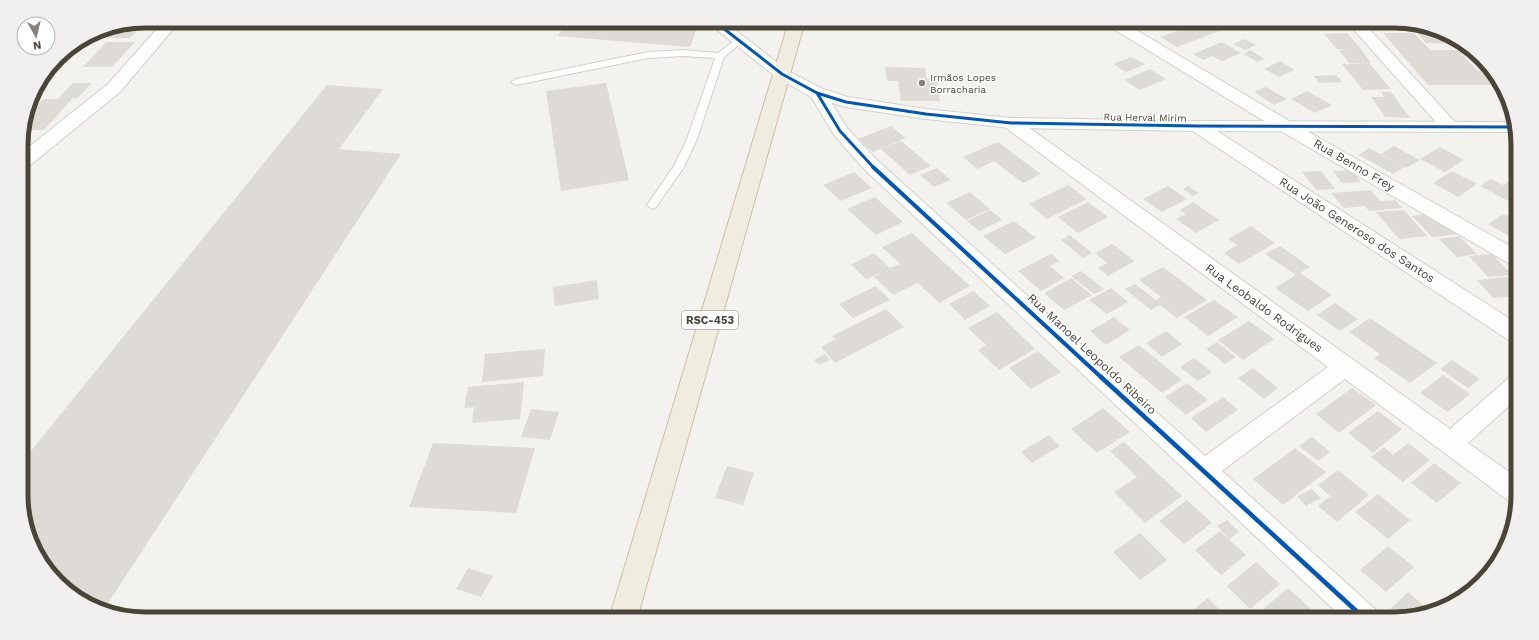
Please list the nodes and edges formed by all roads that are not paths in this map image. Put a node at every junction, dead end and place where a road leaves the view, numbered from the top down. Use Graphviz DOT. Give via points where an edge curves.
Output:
graph roads {
  1 [pos="166,28"];
  2 [pos="722,28"];
  3 [pos="795,28"];
  4 [pos="1122,28"];
  5 [pos="1360,28"];
  6 [pos="738,41"];
  7 [pos="720,56"];
  8 [pos="782,74"];
  9 [pos="516,82"];
  10 [pos="817,93"];
  11 [pos="1011,123"];
  12 [pos="1197,126"];
  13 [pos="1286,126"];
  14 [pos="1449,126"];
  15 [pos="1509,127"];
  16 [pos="28,157"];
  17 [pos="652,205"];
  18 [pos="1511,256"];
  19 [pos="1511,330"];
  20 [pos="1345,367"];
  21 [pos="1511,390"];
  22 [pos="1450,444"];
  23 [pos="1203,471"];
  24 [pos="1511,488"];
  25 [pos="624,612"];
  26 [pos="1357,612"];
  1 -- 16 [label="street" via="114,88"];
  2 -- 6 [label="street, Rua Herval Mirim"];
  3 -- 8 [label="highway, RSC-453"];
  4 -- 13 [label="street, Rua Benno Frey"];
  5 -- 14 [label="street"];
  6 -- 7 [label="lane"];
  6 -- 8 [label="street, Rua Herval Mirim"];
  7 -- 9 [label="lane" via="683,53 648,55"];
  7 -- 17 [label="lane" via="692,139 679,167"];
  8 -- 10 [label="street, Rua Herval Mirim"];
  8 -- 25 [label="highway, RSC-453"];
  10 -- 11 [label="street, Rua Herval Mirim" via="846,102"];
  10 -- 23 [label="street, Rua Manoel Leopoldo Ribeiro" via="840,131 871,165"];
  11 -- 12 [label="street, Rua Herval Mirim"];
  11 -- 20 [label="street, Rua Leobaldo Rodrigues"];
  12 -- 13 [label="street, Rua Herval Mirim"];
  12 -- 19 [label="street, Rua João Generoso dos Santos"];
  13 -- 14 [label="street, Rua Herval Mirim"];
  13 -- 18 [label="street, Rua Benno Frey"];
  14 -- 15 [label="street, Rua Herval Mirim"];
  20 -- 22 [label="street, Rua Leobaldo Rodrigues"];
  20 -- 23 [label="street"];
  21 -- 22 [label="street"];
  22 -- 24 [label="street, Rua Leobaldo Rodrigues"];
  23 -- 26 [label="street, Rua Manoel Leopoldo Ribeiro"];
}
